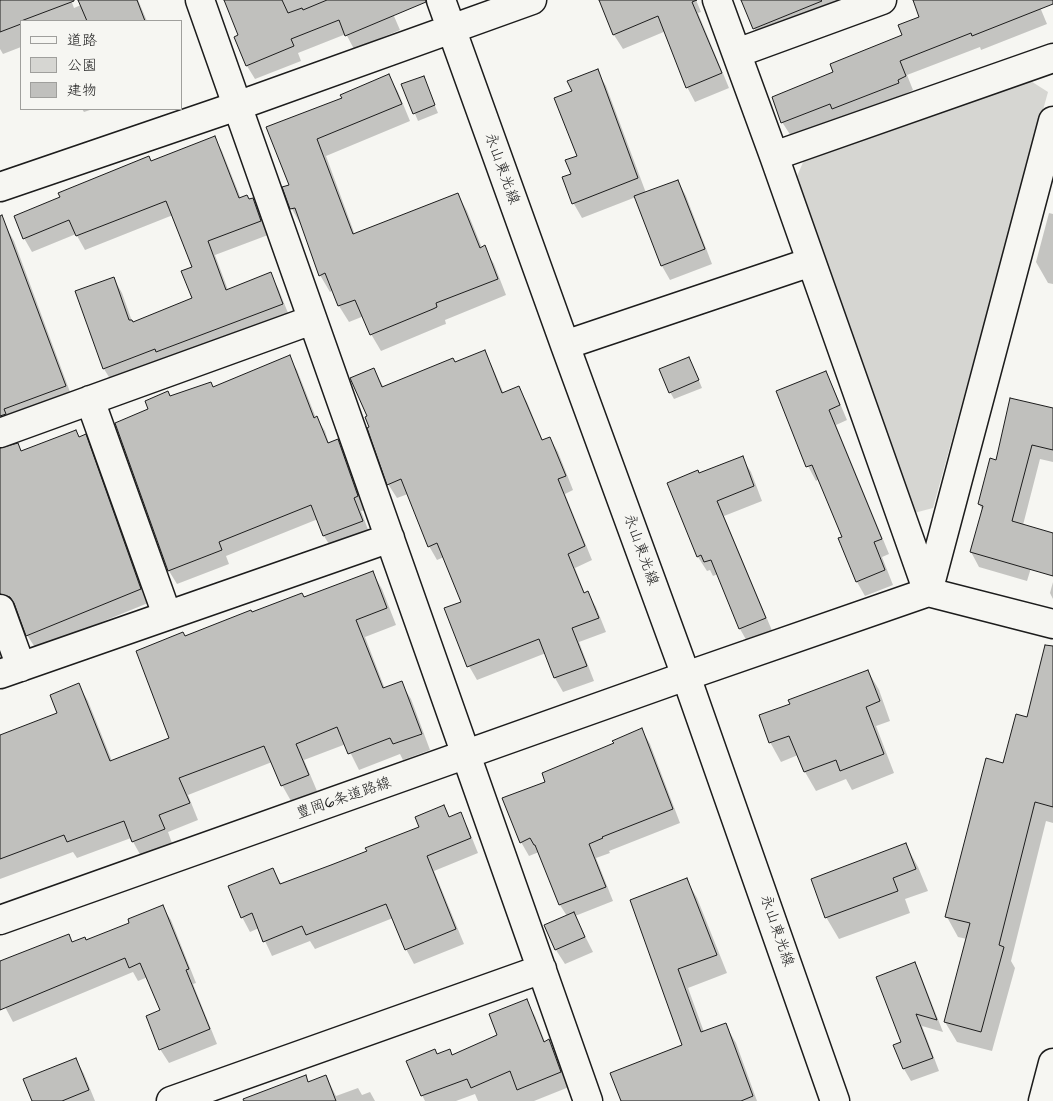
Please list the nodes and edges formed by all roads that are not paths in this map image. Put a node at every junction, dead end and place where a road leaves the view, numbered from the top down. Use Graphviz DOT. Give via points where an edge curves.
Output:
graph roads {
  1 [pos="200,0"];
  2 [pos="441,0"];
  3 [pos="532,0"];
  4 [pos="717,0"];
  5 [pos="882,0"];
  6 [pos="451,29"];
  7 [pos="737,53"];
  8 [pos="1053,58"];
  9 [pos="237,106"];
  10 [pos="1053,121"];
  11 [pos="774,156"];
  12 [pos="0,187"];
  13 [pos="811,262"];
  14 [pos="312,320"];
  15 [pos="564,345"];
  16 [pos="90,400"];
  17 [pos="0,433"];
  18 [pos="390,538"];
  19 [pos="928,592"];
  20 [pos="0,609"];
  21 [pos="167,615"];
  22 [pos="1053,624"];
  23 [pos="10,670"];
  24 [pos="686,676"];
  25 [pos="465,756"];
  26 [pos="0,920"];
  27 [pos="542,969"];
  28 [pos="1053,1063"];
  29 [pos="171,1101"];
  30 [pos="588,1101"];
  31 [pos="835,1101"];
  32 [pos="1043,1101"];
  1 -- 9 [label="street"];
  2 -- 6 [label="street, 永山東光線"];
  3 -- 6 [label="street"];
  4 -- 7 [label="street"];
  5 -- 7 [label="street"];
  6 -- 9 [label="street"];
  6 -- 15 [label="street, 永山東光線"];
  7 -- 11 [label="street"];
  8 -- 11 [label="street"];
  9 -- 12 [label="street"];
  9 -- 14 [label="street"];
  10 -- 19 [label="street"];
  11 -- 13 [label="street"];
  13 -- 15 [label="street"];
  13 -- 19 [label="street"];
  14 -- 16 [label="street"];
  14 -- 18 [label="street"];
  15 -- 24 [label="street, 永山東光線"];
  16 -- 17 [label="street"];
  16 -- 21 [label="street"];
  18 -- 21 [label="street"];
  18 -- 25 [label="street"];
  19 -- 22 [label="street"];
  19 -- 24 [label="street, 豊岡6条道路線"];
  20 -- 23 [label="street"];
  21 -- 23 [label="street"];
  24 -- 25 [label="street, 豊岡6条道路線"];
  24 -- 31 [label="street, 永山東光線"];
  25 -- 26 [label="street, 豊岡6条道路線"];
  25 -- 27 [label="street"];
  27 -- 29 [label="street"];
  27 -- 30 [label="street"];
  28 -- 32 [label="street"];
}
